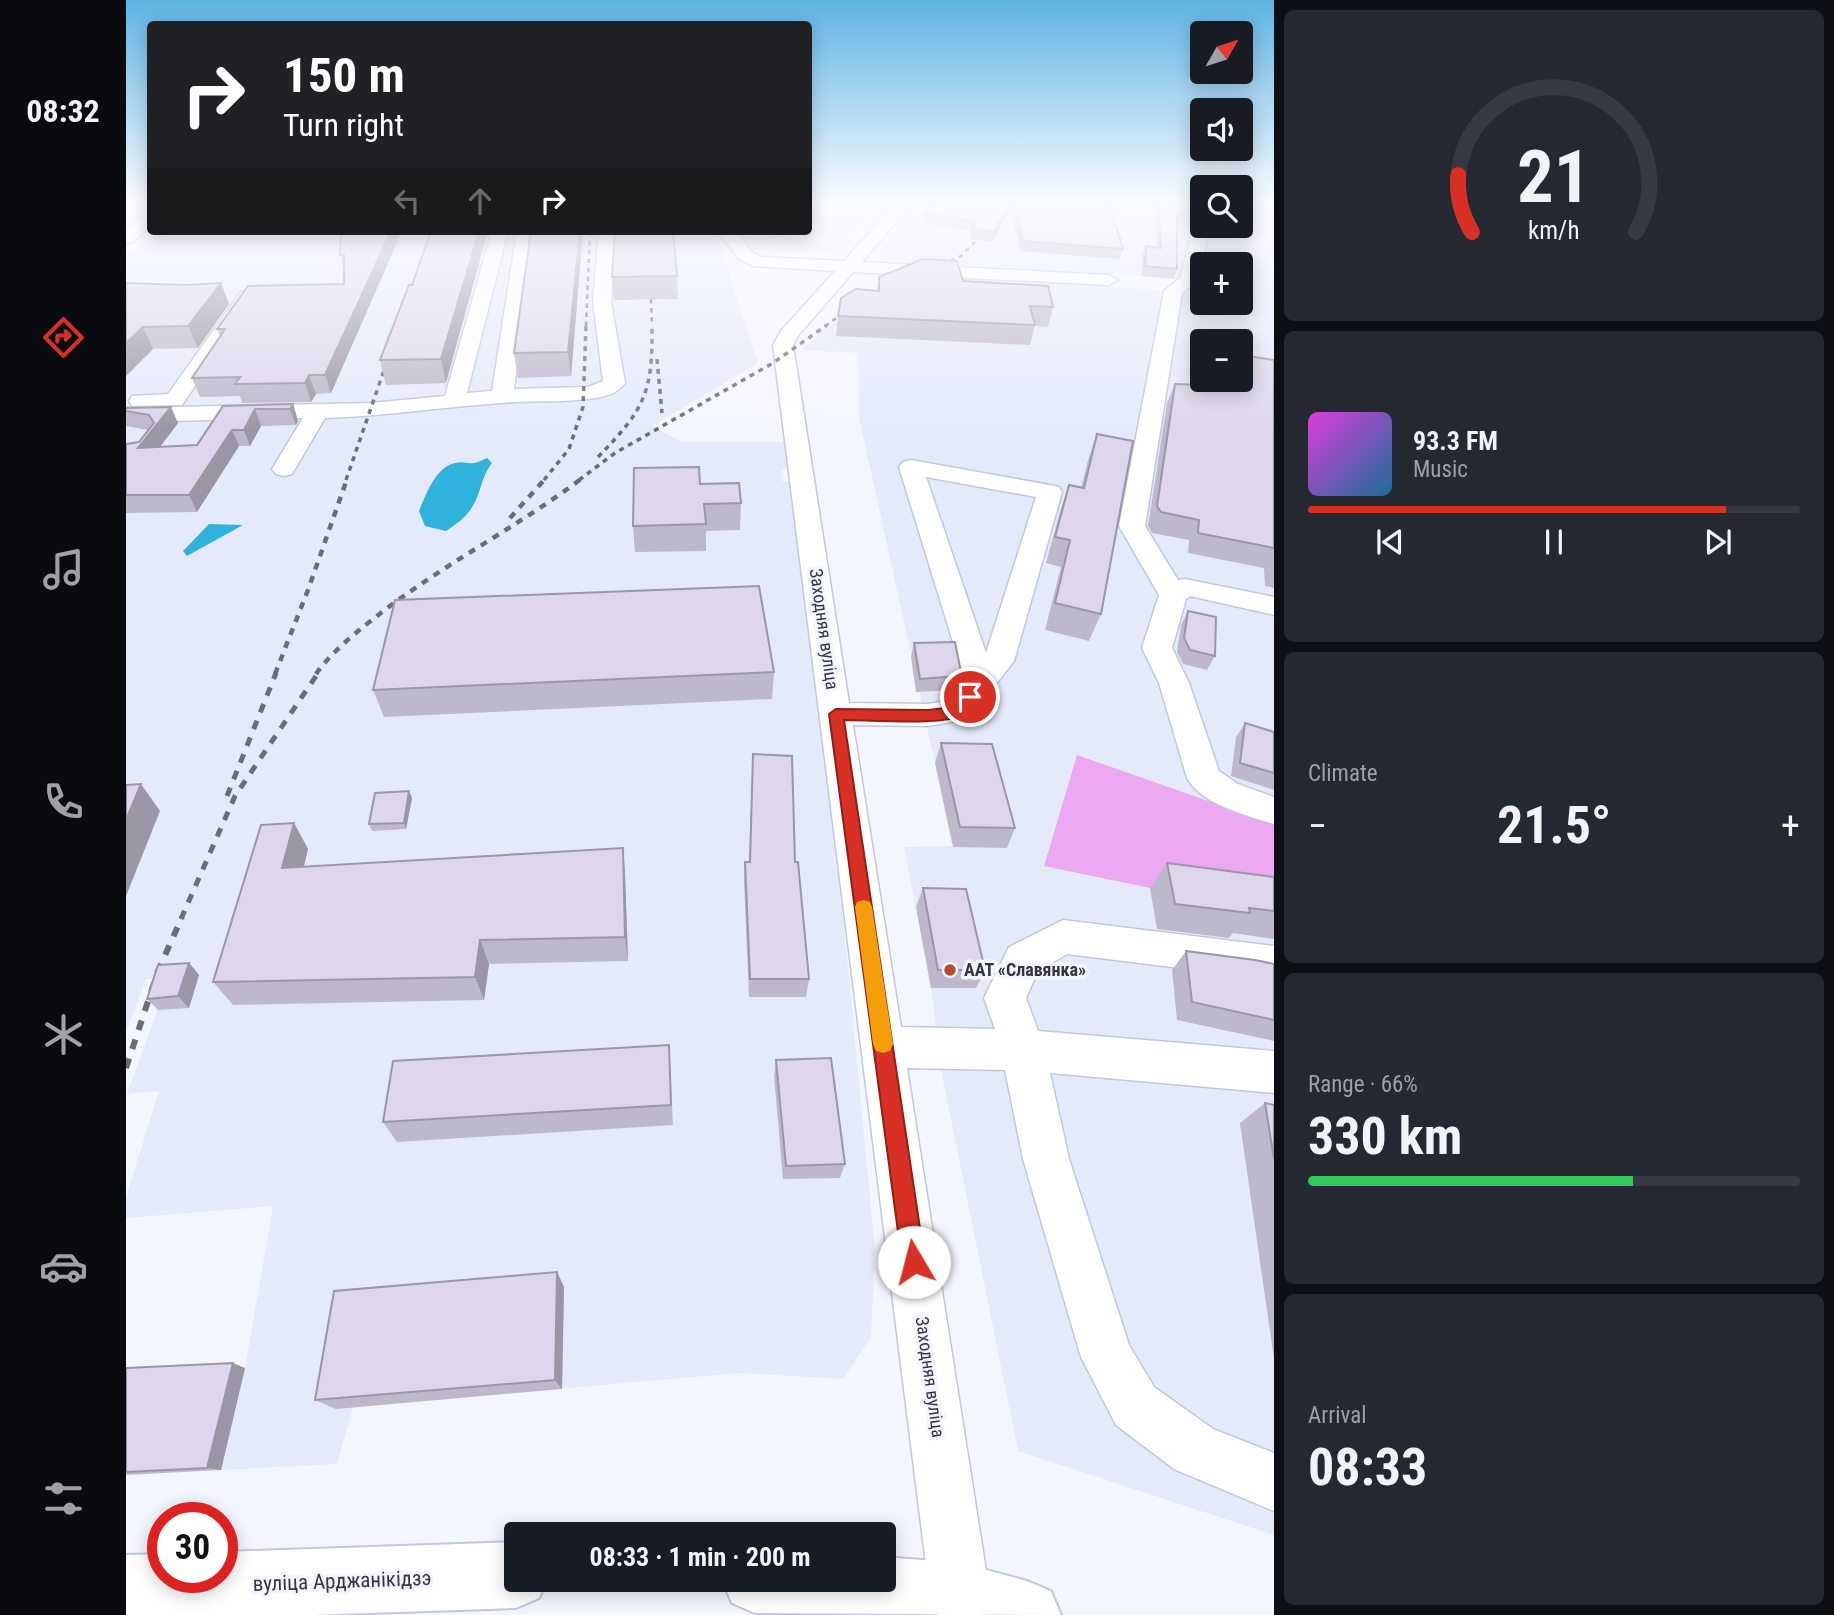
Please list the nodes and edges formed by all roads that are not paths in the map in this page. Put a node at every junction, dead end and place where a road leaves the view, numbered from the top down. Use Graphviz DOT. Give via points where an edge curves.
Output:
graph roads {
  1 [pos="487,278"];
  2 [pos="518,278"];
  3 [pos="604,278"];
  4 [pos="837,278"];
  5 [pos="1079,278"];
  6 [pos="1189,278"];
  7 [pos="1109,280"];
  8 [pos="249,293"];
  9 [pos="502,397"];
  10 [pos="126,402"];
  11 [pos="454,402"];
  12 [pos="318,411"];
  13 [pos="126,415"];
  14 [pos="284,469"];
  15 [pos="1173,595"];
  16 [pos="1274,606"];
  17 [pos="981,683"];
  18 [pos="836,714"];
  19 [pos="1274,811"];
  20 [pos="1274,965"];
  21 [pos="884,1047"];
  22 [pos="1023,1050"];
  23 [pos="1274,1072"];
  24 [pos="1274,1482"];
  25 [pos="504,1575"];
  26 [pos="126,1588"];
  27 [pos="791,1593"];
  28 [pos="960,1596"];
  29 [pos="1027,1615"];
  1 -- 11 [label="street"];
  2 -- 9 [label="street"];
  3 -- 9 [label="street" via="603,302 614,383 588,393"];
  4 -- 18 [label="street, Заходняя вуліца" via="783,345"];
  5 -- 7 [label="street"];
  6 -- 15 [label="street" via="1173,291 1132,526"];
  8 -- 10 [label="street" via="174,400"];
  9 -- 11 [label="street"];
  11 -- 12 [label="street"];
  12 -- 13 [label="street"];
  12 -- 14 [label="street"];
  15 -- 16 [label="street" via="1185,587"];
  15 -- 19 [label="street" via="1157,648 1174,682 1204,778 1226,793"];
  17 -- 17 [label="street" via="999,661 1050,492 911,467"];
  17 -- 18 [label="street" via="958,711"];
  18 -- 21 [label="street, Заходняя вуліца"];
  20 -- 22 [label="street" via="1063,937 1023,959 1005,998"];
  21 -- 22 [label="street"];
  21 -- 28 [label="street, Заходняя вуліца"];
  22 -- 23 [label="street"];
  22 -- 24 [label="street" via="1046,1159 1107,1357 1135,1406 1194,1449"];
  25 -- 26 [label="main road, вуліца Арджанікідзэ"];
  27 -- 28 [label="main road"];
  28 -- 29 [label="main road"];
}
